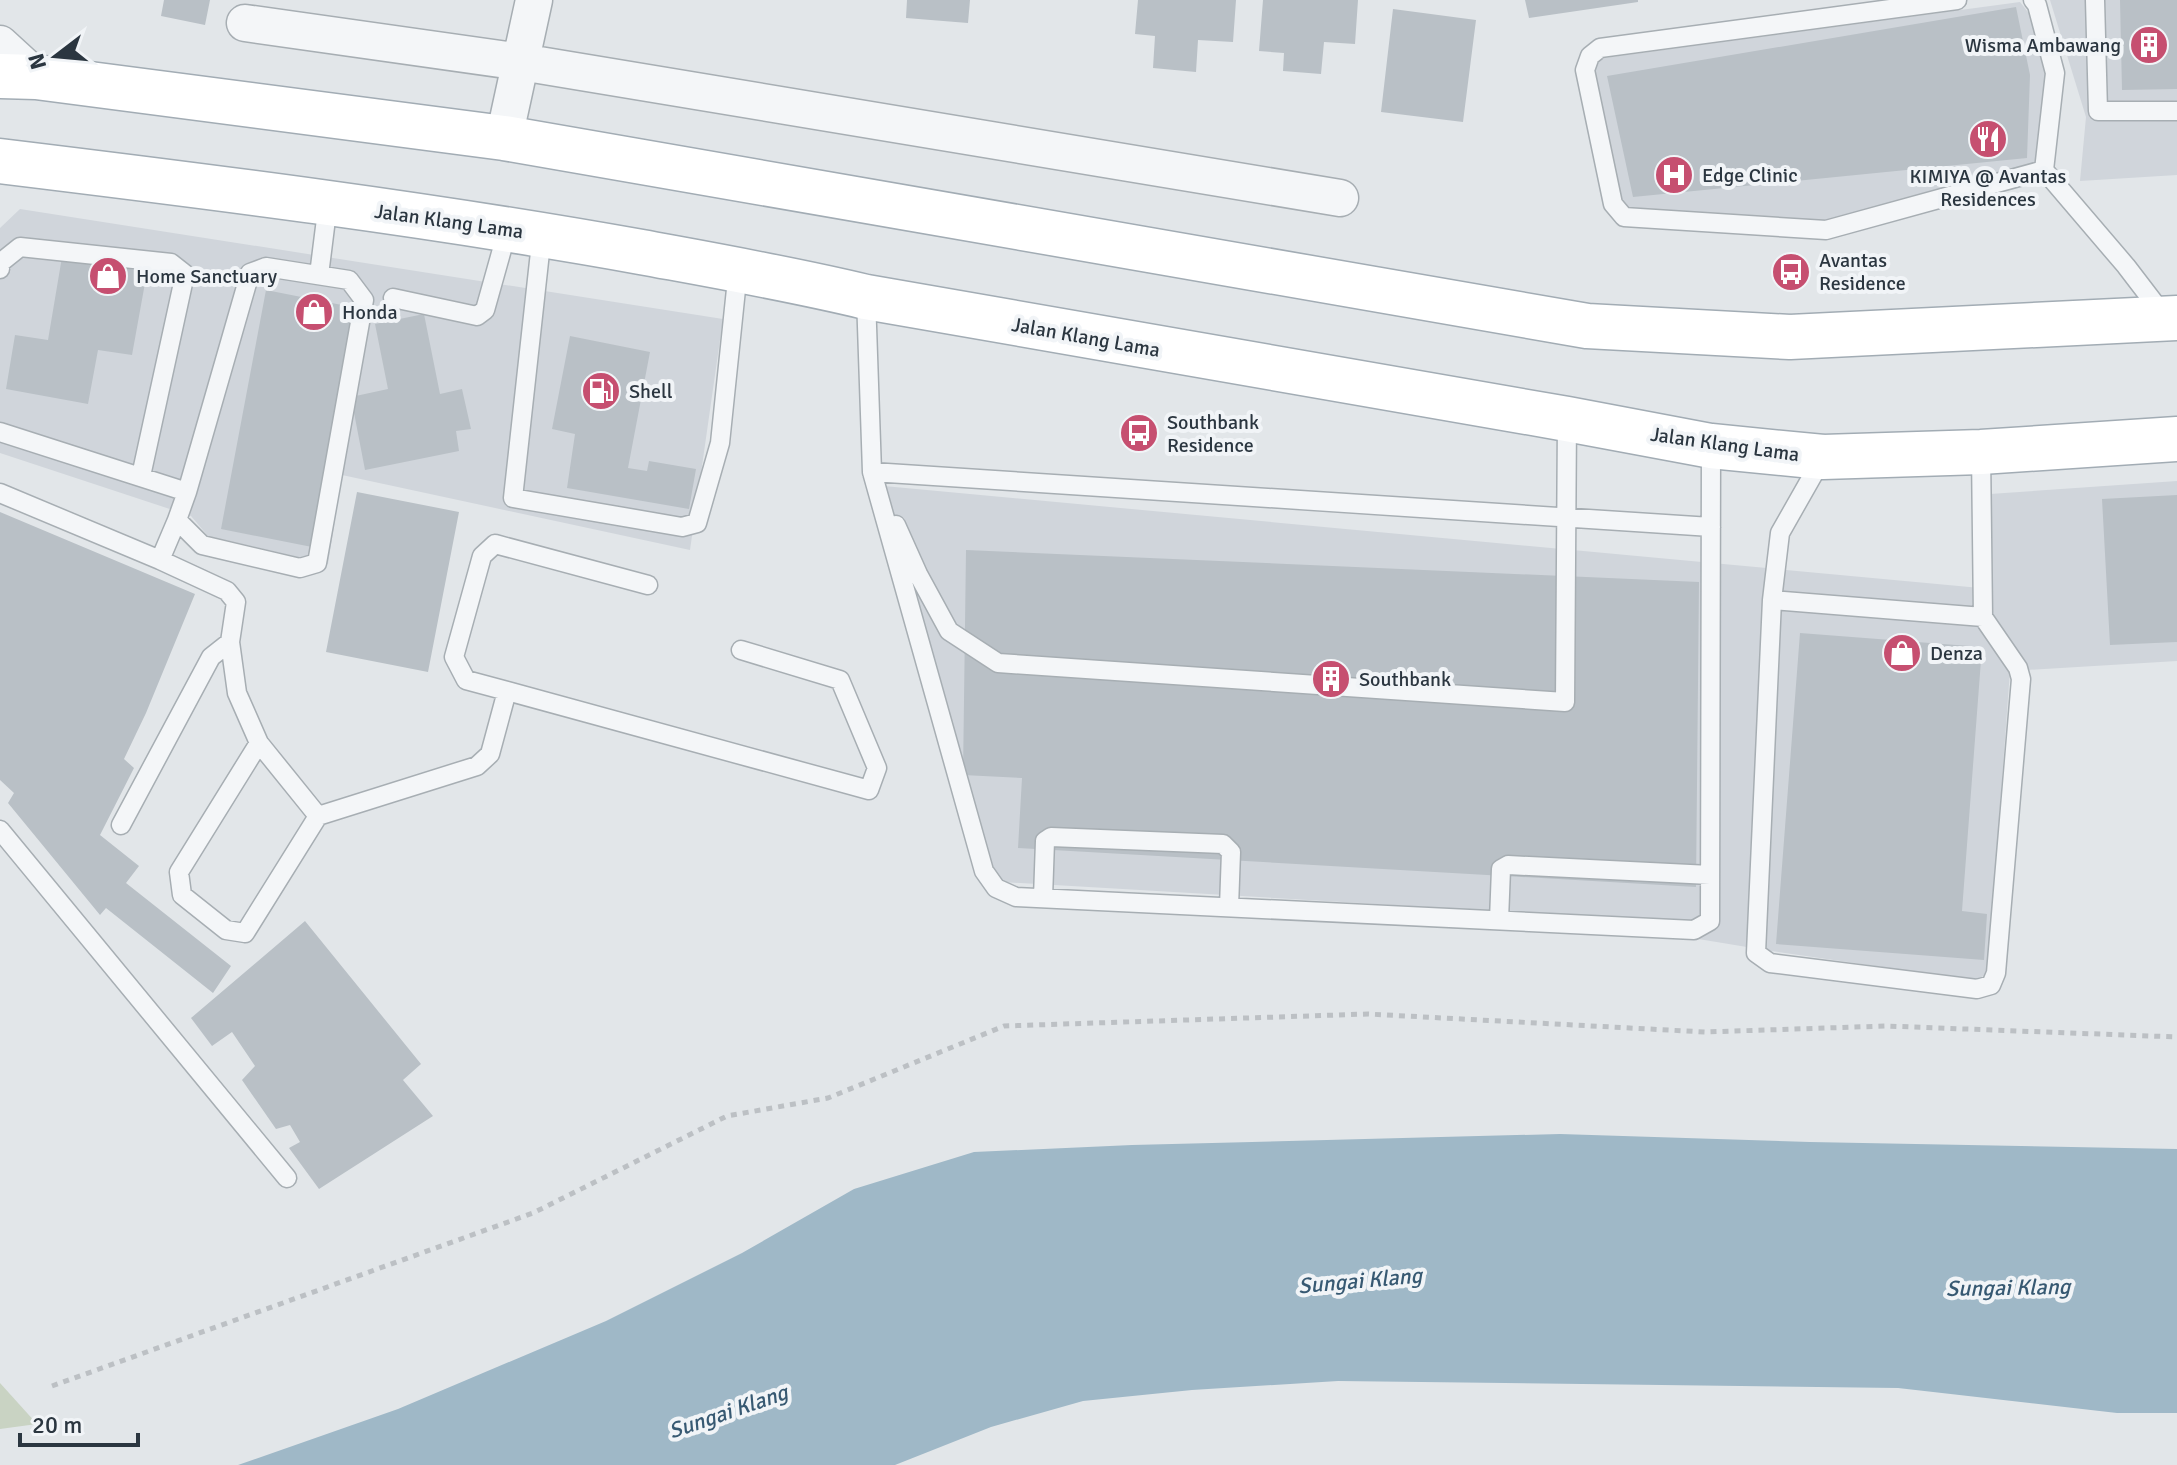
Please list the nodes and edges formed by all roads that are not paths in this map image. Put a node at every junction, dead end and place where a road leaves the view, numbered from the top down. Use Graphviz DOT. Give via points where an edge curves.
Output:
graph roads {
  1 [pos="534,0"];
  2 [pos="1957,0"];
  3 [pos="2033,0"];
  4 [pos="2095,0"];
  5 [pos="245,23"];
  6 [pos="0,44"];
  7 [pos="521,62"];
  8 [pos="18,76"];
  9 [pos="2177,111"];
  10 [pos="504,138"];
  11 [pos="0,161"];
  12 [pos="2044,170"];
  13 [pos="1340,198"];
  14 [pos="328,203"];
  15 [pos="525,231"];
  16 [pos="0,269"];
  17 [pos="738,270"];
  18 [pos="319,275"];
  19 [pos="866,297"];
  20 [pos="393,298"];
  21 [pos="2172,318"];
  22 [pos="1567,419"];
  23 [pos="0,432"];
  24 [pos="2177,439"];
  25 [pos="1711,446"];
  26 [pos="1981,452"];
  27 [pos="1823,457"];
  28 [pos="872,472"];
  29 [pos="141,476"];
  30 [pos="187,492"];
  31 [pos="0,493"];
  32 [pos="1565,517"];
  33 [pos="177,520"];
  34 [pos="1711,527"];
  35 [pos="160,560"];
  36 [pos="648,585"];
  37 [pos="1772,600"];
  38 [pos="1983,617"];
  39 [pos="230,642"];
  40 [pos="741,650"];
  41 [pos="507,691"];
  42 [pos="259,743"];
  43 [pos="318,816"];
  44 [pos="121,825"];
  45 [pos="0,830"];
  46 [pos="1710,875"];
  47 [pos="1043,898"];
  48 [pos="1229,907"];
  49 [pos="1499,920"];
  50 [pos="287,1178"];
  1 -- 7 [label="street"];
  2 -- 12 [label="lane" via="1600,48 1585,70 1613,204 1624,217 1826,230"];
  3 -- 12 [label="lane" via="2055,73"];
  4 -- 9 [label="lane" via="2098,111"];
  5 -- 7 [label="street"];
  6 -- 8 [label="street"];
  7 -- 10 [label="street"];
  7 -- 13 [label="street"];
  8 -- 10 [label="main road"];
  10 -- 21 [label="main road" via="1587,326 1790,337"];
  11 -- 14 [label="main road, Jalan Klang Lama"];
  12 -- 21 [label="lane"];
  14 -- 15 [label="main road, Jalan Klang Lama"];
  14 -- 18 [label="lane"];
  15 -- 17 [label="main road, Jalan Klang Lama"];
  15 -- 17 [label="lane" via="513,498 682,527 697,523 720,443"];
  15 -- 20 [label="lane" via="485,310 477,316"];
  16 -- 29 [label="lane" via="0,263 20,247 171,263 185,274"];
  17 -- 19 [label="main road, Jalan Klang Lama"];
  18 -- 30 [label="lane" via="266,267 250,273"];
  18 -- 33 [label="lane" via="349,280 364,300 317,563 300,568 202,545"];
  19 -- 22 [label="main road, Jalan Klang Lama"];
  19 -- 28 [label="lane"];
  22 -- 25 [label="main road, Jalan Klang Lama"];
  22 -- 32 [label="lane"];
  23 -- 29 [label="lane"];
  24 -- 26 [label="main road, Jalan Klang Lama"];
  25 -- 27 [label="main road, Jalan Klang Lama"];
  25 -- 34 [label="lane"];
  26 -- 27 [label="main road, Jalan Klang Lama"];
  26 -- 38 [label="lane"];
  27 -- 37 [label="lane" via="1780,533"];
  28 -- 32 [label="lane"];
  28 -- 32 [label="lane" via="949,631 998,663 1565,702"];
  28 -- 47 [label="lane" via="984,871 996,888 1016,897"];
  29 -- 30 [label="lane"];
  30 -- 33 [label="lane"];
  31 -- 35 [label="lane"];
  32 -- 34 [label="lane"];
  33 -- 35 [label="lane"];
  34 -- 46 [label="lane"];
  35 -- 39 [label="lane" via="227,591 236,602"];
  36 -- 41 [label="lane" via="495,544 482,556 454,657 466,680"];
  37 -- 38 [label="lane"];
  37 -- 38 [label="lane" via="1756,953 1770,963 1977,989 1991,985 1996,973 2021,679"];
  39 -- 42 [label="lane" via="237,693"];
  39 -- 44 [label="lane" via="211,657"];
  40 -- 41 [label="lane" via="840,680 877,768 869,790"];
  41 -- 43 [label="lane" via="490,754 477,766"];
  42 -- 43 [label="lane"];
  42 -- 43 [label="lane" via="179,872 182,895 226,930 245,933"];
  45 -- 50 [label="lane"];
  46 -- 49 [label="lane" via="1710,921 1694,930"];
  46 -- 49 [label="lane" via="1508,865 1501,869"];
  47 -- 48 [label="lane"];
  47 -- 48 [label="lane" via="1045,841 1051,837 1223,844 1231,852"];
  48 -- 49 [label="lane"];
}
